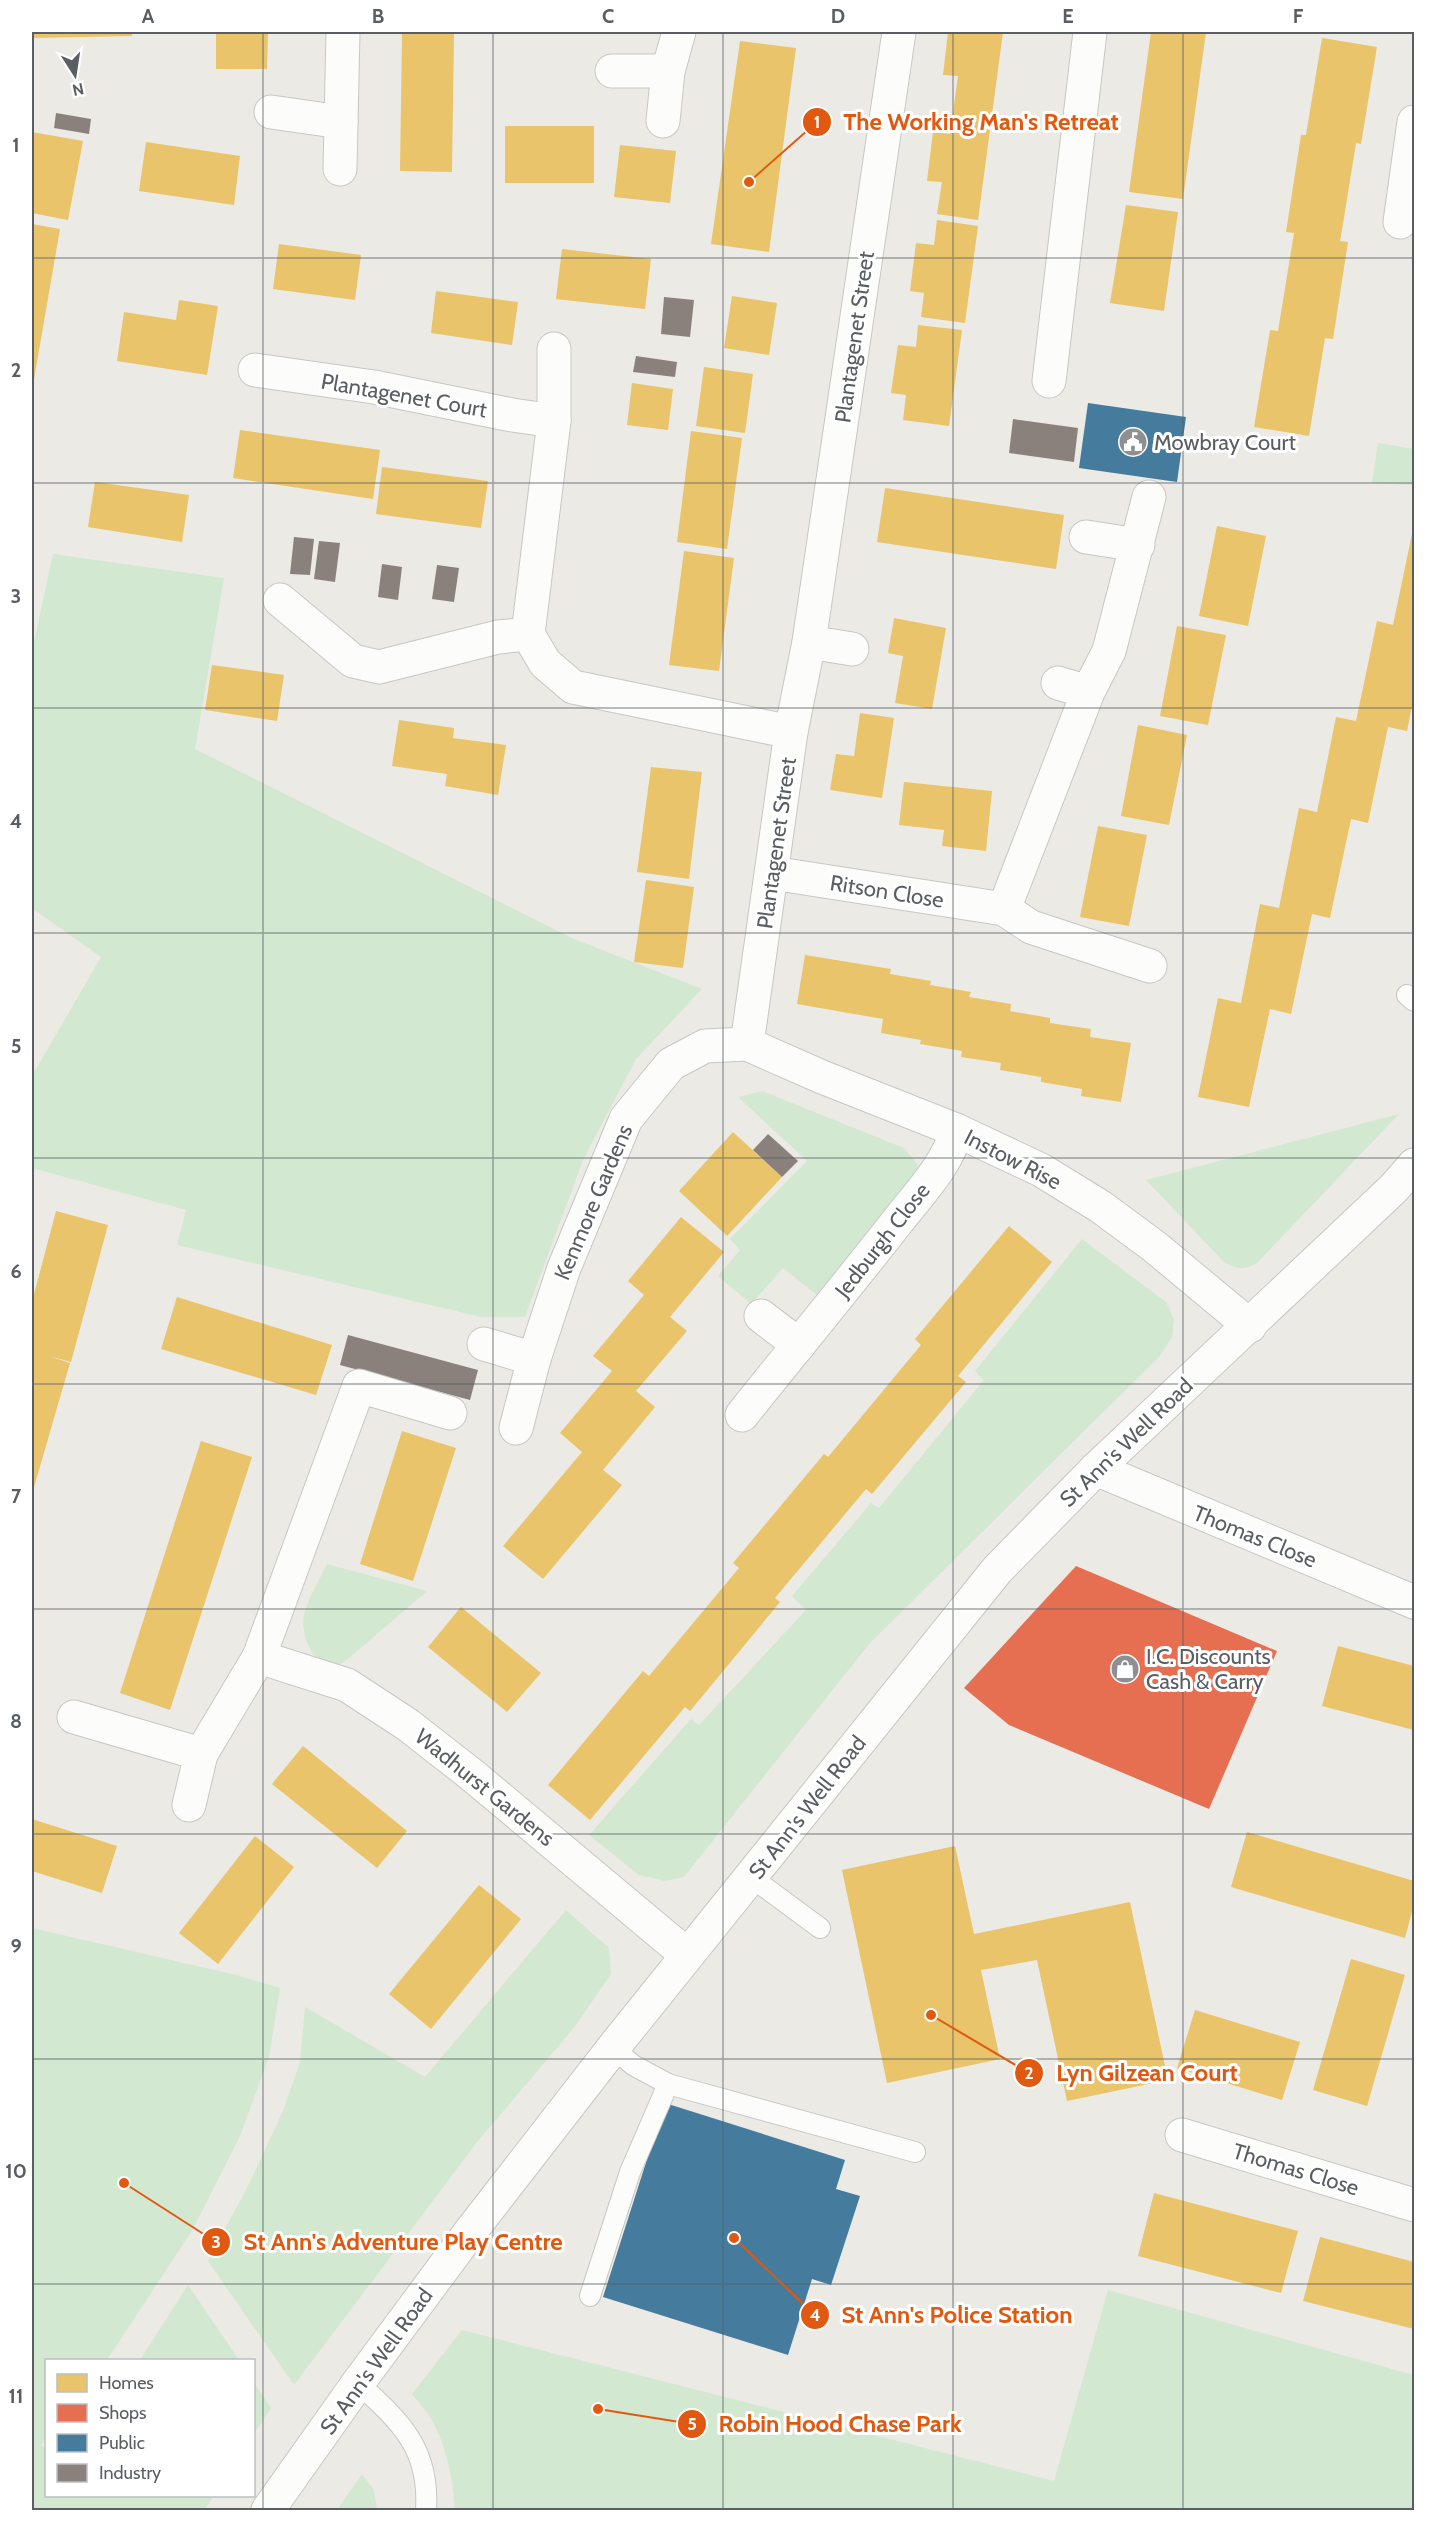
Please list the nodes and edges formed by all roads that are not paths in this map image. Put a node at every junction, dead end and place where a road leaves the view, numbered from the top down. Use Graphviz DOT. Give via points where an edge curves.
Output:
graph roads {
  1 [pos="343,32"];
  2 [pos="679,32"];
  3 [pos="899,32"];
  4 [pos="1090,32"];
  5 [pos="612,71"];
  6 [pos="668,71"];
  7 [pos="271,111"];
  8 [pos="663,121"];
  9 [pos="341,122"];
  10 [pos="1414,122"];
  11 [pos="340,169"];
  12 [pos="1400,222"];
  13 [pos="554,350"];
  14 [pos="255,370"];
  15 [pos="1049,381"];
  16 [pos="554,421"];
  17 [pos="1149,497"];
  18 [pos="1086,537"];
  19 [pos="1138,545"];
  20 [pos="280,600"];
  21 [pos="528,634"];
  22 [pos="809,642"];
  23 [pos="852,649"];
  24 [pos="791,732"];
  25 [pos="771,879"];
  26 [pos="1004,909"];
  27 [pos="1150,966"];
  28 [pos="747,1044"];
  29 [pos="956,1130"];
  30 [pos="1414,1167"];
  31 [pos="761,1316"];
  32 [pos="1250,1326"];
  33 [pos="484,1344"];
  34 [pos="799,1345"];
  35 [pos="534,1359"];
  36 [pos="450,1413"];
  37 [pos="742,1415"];
  38 [pos="516,1428"];
  39 [pos="1096,1469"];
  40 [pos="1414,1602"];
  41 [pos="260,1657"];
  42 [pos="74,1717"];
  43 [pos="201,1754"];
  44 [pos="189,1805"];
  45 [pos="752,1877"];
  46 [pos="820,1928"];
  47 [pos="687,1955"];
  48 [pos="613,2048"];
  49 [pos="668,2084"];
  50 [pos="1182,2135"];
  51 [pos="915,2152"];
  52 [pos="1413,2198"];
  53 [pos="590,2296"];
  54 [pos="358,2383"];
  55 [pos="268,2511"];
  56 [pos="426,2511"];
  1 -- 9 [label="street"];
  2 -- 6 [label="street"];
  3 -- 22 [label="street, Plantagenet Street"];
  4 -- 15 [label="street"];
  5 -- 6 [label="street"];
  6 -- 8 [label="street"];
  7 -- 9 [label="street"];
  9 -- 11 [label="street"];
  10 -- 12 [label="street"];
  13 -- 16 [label="street"];
  14 -- 16 [label="street, Plantagenet Court" via="374,387"];
  16 -- 21 [label="street"];
  17 -- 19 [label="street"];
  18 -- 19 [label="street"];
  19 -- 26 [label="street" via="1109,651 1073,688"];
  20 -- 21 [label="street" via="353,661 379,667 498,637"];
  21 -- 24 [label="street" via="545,663 573,687"];
  22 -- 23 [label="street"];
  22 -- 24 [label="street, Plantagenet Street"];
  24 -- 25 [label="street, Plantagenet Street"];
  25 -- 26 [label="street, Ritson Close" via="785,875"];
  25 -- 28 [label="street, Plantagenet Street"];
  26 -- 27 [label="street, Ritson Close" via="1031,927"];
  28 -- 29 [label="street, Instow Rise"];
  28 -- 35 [label="street, Kenmore Gardens" via="705,1046 671,1064 626,1119 564,1268"];
  29 -- 32 [label="street, Instow Rise" via="1041,1170 1101,1207"];
  29 -- 34 [label="street, Jedburgh Close" via="953,1147"];
  30 -- 32 [label="street, St Ann's Well Road"];
  31 -- 34 [label="street"];
  32 -- 39 [label="street, St Ann's Well Road"];
  33 -- 35 [label="street"];
  34 -- 37 [label="street, Jedburgh Close"];
  35 -- 38 [label="street, Kenmore Gardens"];
  36 -- 41 [label="street" via="359,1386"];
  39 -- 40 [label="street, Thomas Close"];
  39 -- 45 [label="street, St Ann's Well Road" via="997,1570"];
  41 -- 43 [label="street"];
  41 -- 47 [label="street, Wadhurst Gardens" via="347,1685 408,1725"];
  42 -- 43 [label="street"];
  43 -- 44 [label="street"];
  45 -- 46 [label="lane"];
  45 -- 47 [label="street, St Ann's Well Road"];
  47 -- 48 [label="street, St Ann's Well Road"];
  48 -- 49 [label="lane" via="633,2065"];
  48 -- 54 [label="street, St Ann's Well Road"];
  49 -- 51 [label="lane"];
  49 -- 53 [label="lane" via="630,2172"];
  50 -- 52 [label="street, Thomas Close"];
  54 -- 55 [label="street, St Ann's Well Road"];
  54 -- 56 [label="lane" via="412,2439 428,2484"];
}
